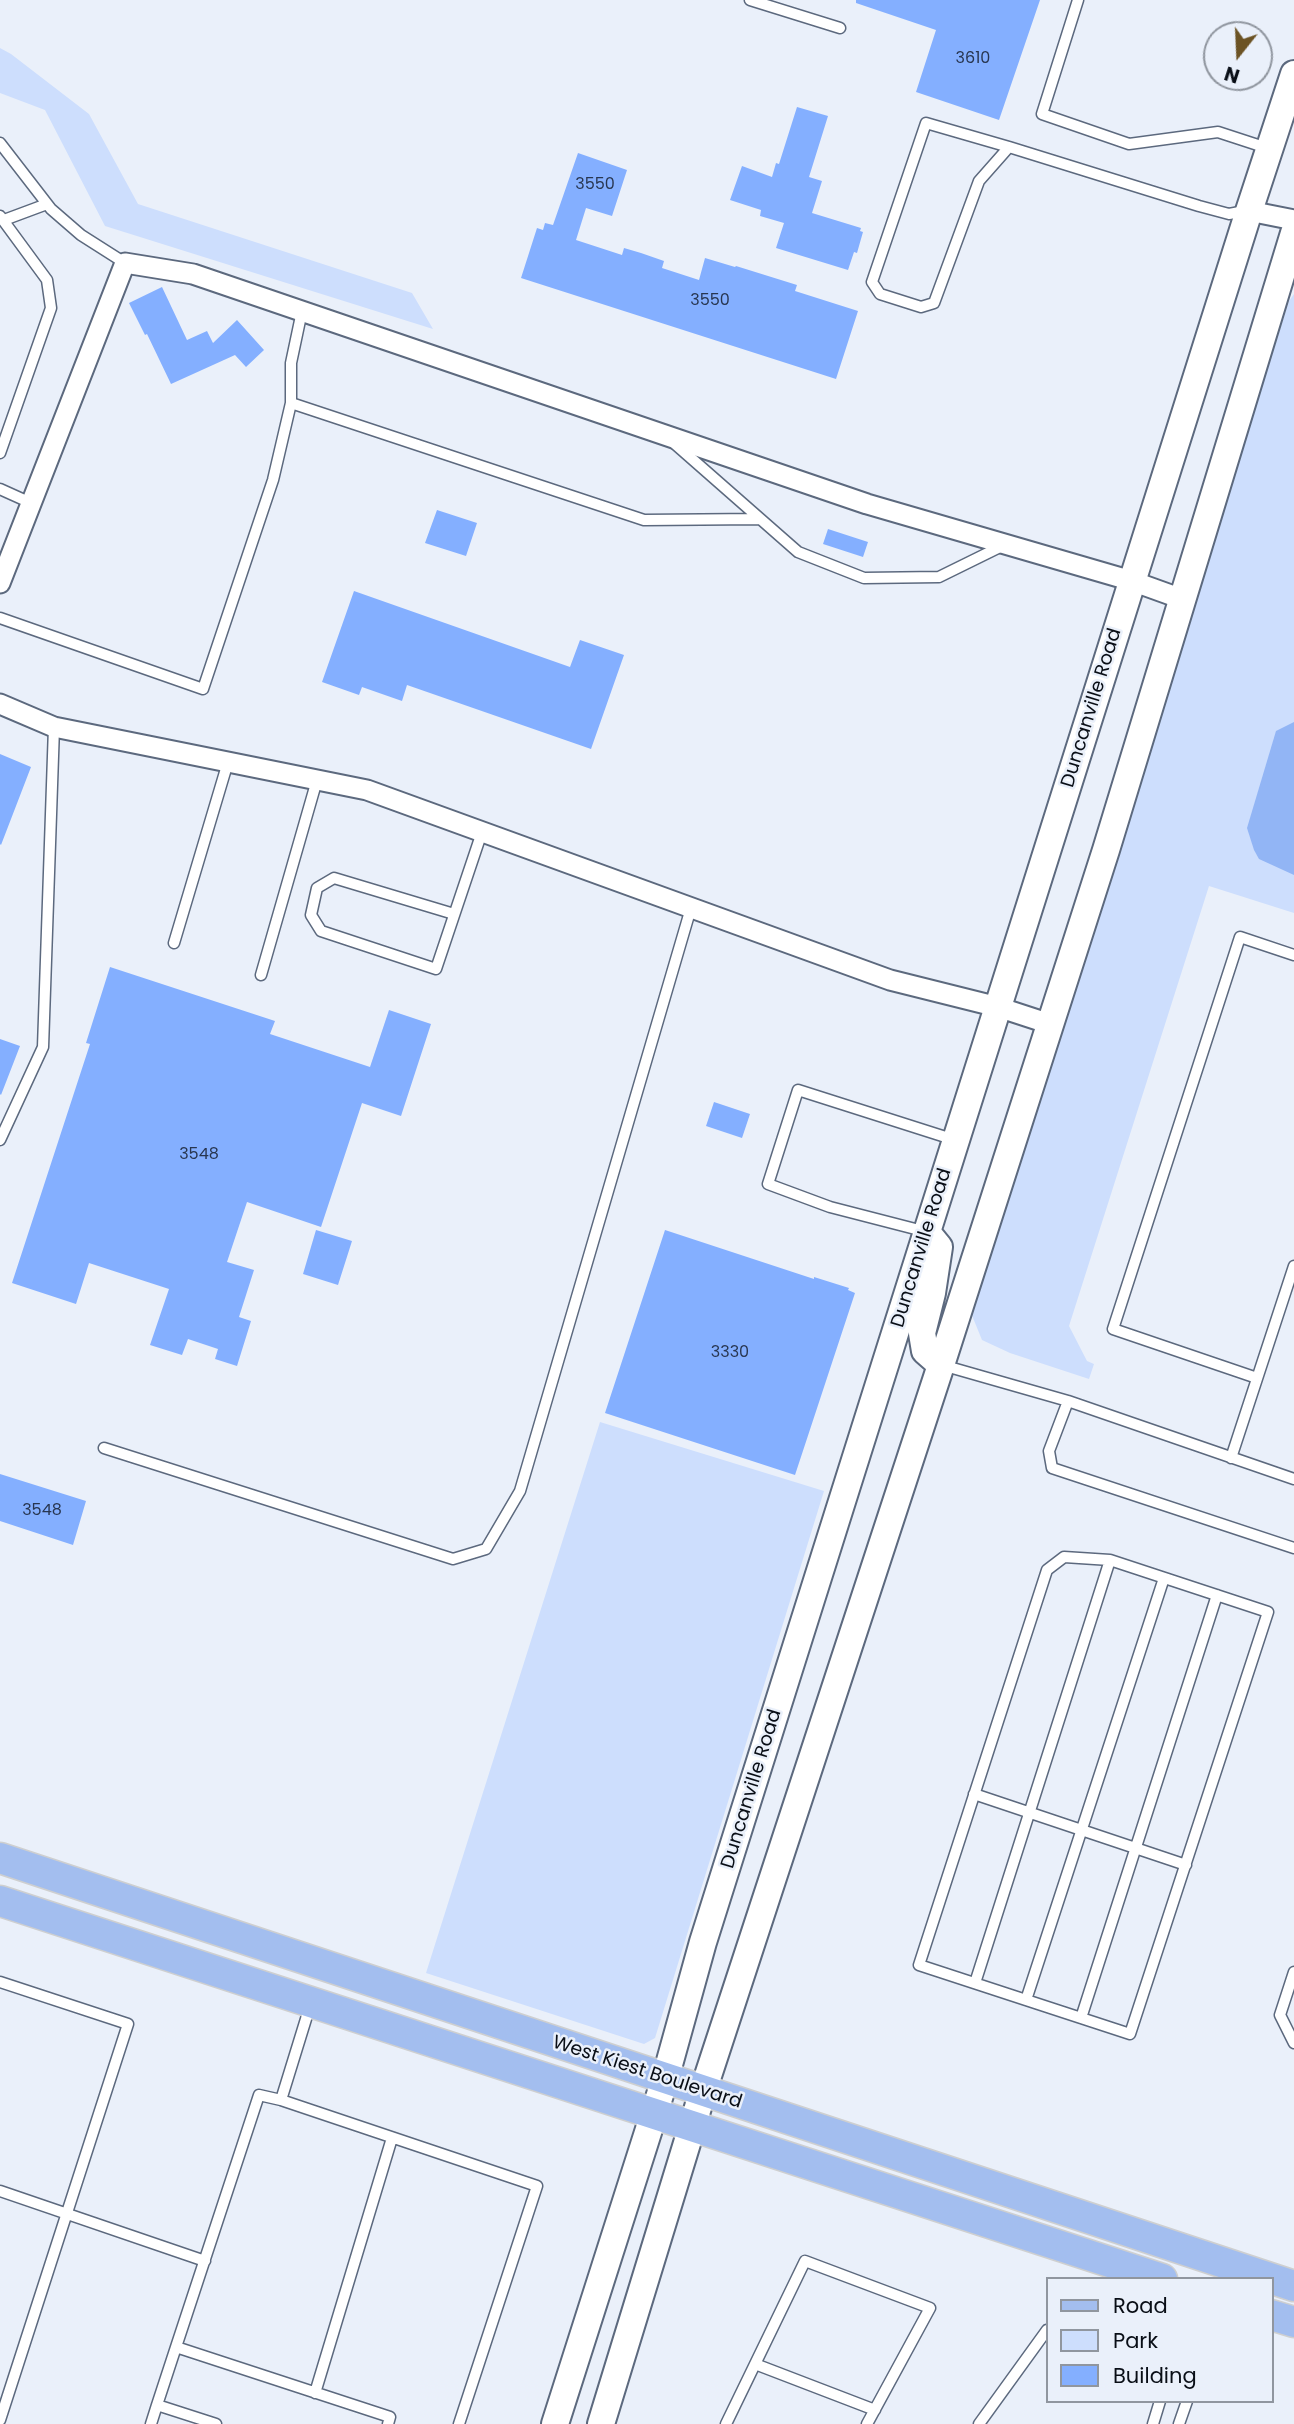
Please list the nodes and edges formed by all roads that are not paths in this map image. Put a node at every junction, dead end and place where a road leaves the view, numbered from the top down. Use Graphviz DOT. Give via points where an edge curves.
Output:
graph roads {
  1 [pos="750,0"];
  2 [pos="1078,0"];
  3 [pos="840,28"];
  4 [pos="1294,74"];
  5 [pos="0,143"];
  6 [pos="1009,147"];
  7 [pos="1269,149"];
  8 [pos="47,204"];
  9 [pos="1249,211"];
  10 [pos="2,218"];
  11 [pos="1294,220"];
  12 [pos="1294,233"];
  13 [pos="125,263"];
  14 [pos="302,312"];
  15 [pos="291,402"];
  16 [pos="663,435"];
  17 [pos="0,453"];
  18 [pos="0,489"];
  19 [pos="31,503"];
  20 [pos="760,519"];
  21 [pos="1006,544"];
  22 [pos="1132,581"];
  23 [pos="0,583"];
  24 [pos="1182,600"];
  25 [pos="0,618"];
  26 [pos="0,704"];
  27 [pos="54,727"];
  28 [pos="228,762"];
  29 [pos="317,780"];
  30 [pos="482,832"];
  31 [pos="691,908"];
  32 [pos="454,915"];
  33 [pos="174,943"];
  34 [pos="1294,955"];
  35 [pos="261,975"];
  36 [pos="998,1007"];
  37 [pos="1050,1024"];
  38 [pos="0,1140"];
  39 [pos="955,1140"];
  40 [pos="928,1232"];
  41 [pos="1294,1266"];
  42 [pos="889,1353"];
  43 [pos="941,1365"];
  44 [pos="1257,1378"];
  45 [pos="1068,1401"];
  46 [pos="104,1448"];
  47 [pos="1231,1458"];
  48 [pos="1294,1479"];
  49 [pos="1294,1548"];
  50 [pos="1110,1560"];
  51 [pos="1164,1578"];
  52 [pos="1217,1595"];
  53 [pos="974,1794"];
  54 [pos="1029,1813"];
  55 [pos="1082,1830"];
  56 [pos="1136,1848"];
  57 [pos="0,1858"];
  58 [pos="1186,1865"];
  59 [pos="0,1901"];
  60 [pos="324,1966"];
  61 [pos="1294,1972"];
  62 [pos="0,1982"];
  63 [pos="975,1983"];
  64 [pos="1026,2000"];
  65 [pos="311,2003"];
  66 [pos="1081,2018"];
  67 [pos="1294,2043"];
  68 [pos="665,2079"];
  69 [pos="703,2091"];
  70 [pos="281,2100"];
  71 [pos="654,2115"];
  72 [pos="692,2126"];
  73 [pos="393,2138"];
  74 [pos="0,2191"];
  75 [pos="66,2214"];
  76 [pos="205,2261"];
  77 [pos="1156,2277"];
  78 [pos="1267,2277"];
  79 [pos="1273,2279"];
  80 [pos="1294,2286"];
  81 [pos="1273,2316"];
  82 [pos="1294,2322"];
  83 [pos="1046,2331"];
  84 [pos="176,2347"];
  85 [pos="755,2364"];
  86 [pos="315,2393"];
  87 [pos="1159,2403"];
  88 [pos="1186,2403"];
  89 [pos="157,2405"];
  90 [pos="875,2410"];
  91 [pos="0,2420"];
  92 [pos="151,2424"];
  93 [pos="216,2424"];
  94 [pos="388,2424"];
  95 [pos="459,2424"];
  96 [pos="555,2424"];
  97 [pos="601,2424"];
  98 [pos="726,2424"];
  99 [pos="867,2424"];
  100 [pos="979,2424"];
  101 [pos="1153,2424"];
  102 [pos="1179,2424"];
  1 -- 3 [label="lane"];
  2 -- 7 [label="lane" via="1042,114 1129,144 1218,132"];
  4 -- 7 [label="main road, Duncanville Road"];
  5 -- 8 [label="lane"];
  6 -- 6 [label="lane" via="979,181 934,303 921,307 880,294 872,282 926,123"];
  6 -- 9 [label="lane" via="1228,214"];
  7 -- 9 [label="main road, Duncanville Road"];
  8 -- 10 [label="lane"];
  8 -- 13 [label="lane" via="81,235"];
  9 -- 11 [label="street"];
  9 -- 22 [label="main road, Duncanville Road"];
  10 -- 17 [label="lane" via="47,280 51,308"];
  12 -- 24 [label="main road"];
  13 -- 14 [label="street" via="193,274"];
  13 -- 19 [label="street"];
  14 -- 15 [label="lane" via="291,363"];
  14 -- 16 [label="street"];
  15 -- 20 [label="lane" via="644,520"];
  15 -- 25 [label="lane" via="273,480 203,689"];
  16 -- 20 [label="lane"];
  16 -- 21 [label="street" via="867,504"];
  18 -- 19 [label="lane"];
  19 -- 23 [label="street"];
  20 -- 21 [label="lane" via="798,552 864,579 939,577"];
  21 -- 22 [label="street"];
  22 -- 24 [label="street"];
  22 -- 36 [label="main road, Duncanville Road"];
  24 -- 37 [label="main road"];
  26 -- 27 [label="street"];
  27 -- 28 [label="street"];
  27 -- 38 [label="lane" via="43,1047"];
  28 -- 29 [label="street"];
  28 -- 33 [label="lane"];
  29 -- 30 [label="street" via="367,790"];
  29 -- 35 [label="lane"];
  30 -- 31 [label="street"];
  30 -- 32 [label="lane"];
  31 -- 36 [label="street" via="890,980"];
  31 -- 46 [label="lane" via="520,1491 486,1549 453,1559"];
  32 -- 32 [label="lane" via="436,969 321,931 311,915 317,888 334,878"];
  34 -- 44 [label="lane" via="1240,937 1113,1329"];
  36 -- 37 [label="street"];
  36 -- 39 [label="main road, Duncanville Road"];
  37 -- 43 [label="main road"];
  39 -- 40 [label="main road, Duncanville Road"];
  39 -- 40 [label="lane" via="799,1090 768,1184 831,1207"];
  40 -- 42 [label="main road, Duncanville Road"];
  40 -- 43 [label="main road" via="939,1247 922,1333 925,1351"];
  41 -- 44 [label="lane"];
  42 -- 43 [label="main road"];
  42 -- 68 [label="main road, Duncanville Road" via="703,1942"];
  43 -- 45 [label="lane"];
  43 -- 69 [label="main road"];
  44 -- 47 [label="lane"];
  45 -- 47 [label="lane"];
  45 -- 49 [label="lane" via="1049,1451 1052,1468"];
  47 -- 48 [label="lane"];
  50 -- 51 [label="lane"];
  50 -- 53 [label="lane" via="1065,1557 1047,1570"];
  50 -- 54 [label="lane"];
  51 -- 52 [label="lane"];
  51 -- 55 [label="lane"];
  52 -- 56 [label="lane"];
  52 -- 58 [label="lane" via="1268,1612"];
  53 -- 54 [label="lane"];
  53 -- 63 [label="lane" via="919,1965"];
  54 -- 55 [label="lane"];
  54 -- 63 [label="lane"];
  55 -- 56 [label="lane"];
  55 -- 64 [label="lane"];
  56 -- 58 [label="lane"];
  56 -- 66 [label="lane"];
  57 -- 60 [label="main road, West Kiest Boulevard"];
  58 -- 66 [label="lane" via="1130,2034"];
  59 -- 65 [label="main road, West Kiest Boulevard"];
  60 -- 65 [label="main road"];
  60 -- 68 [label="main road, West Kiest Boulevard"];
  61 -- 67 [label="lane" via="1280,2015"];
  62 -- 75 [label="lane" via="128,2024"];
  63 -- 64 [label="lane"];
  64 -- 66 [label="lane"];
  65 -- 70 [label="lane"];
  65 -- 71 [label="main road, West Kiest Boulevard"];
  68 -- 69 [label="main road, West Kiest Boulevard"];
  68 -- 71 [label="main road, Duncanville Road"];
  69 -- 72 [label="main road"];
  69 -- 78 [label="main road, West Kiest Boulevard"];
  70 -- 73 [label="lane"];
  70 -- 76 [label="lane" via="259,2095"];
  71 -- 72 [label="main road, West Kiest Boulevard"];
  71 -- 96 [label="main road, Duncanville Road"];
  72 -- 77 [label="main road, West Kiest Boulevard"];
  72 -- 97 [label="main road"];
  73 -- 86 [label="lane"];
  73 -- 95 [label="lane" via="537,2186"];
  74 -- 75 [label="lane"];
  75 -- 76 [label="lane"];
  75 -- 91 [label="lane"];
  76 -- 84 [label="lane"];
  79 -- 80 [label="main road, West Kiest Boulevard"];
  81 -- 82 [label="main road"];
  83 -- 100 [label="lane"];
  84 -- 86 [label="lane"];
  84 -- 89 [label="lane"];
  85 -- 90 [label="lane"];
  85 -- 90 [label="lane" via="805,2261 930,2308"];
  85 -- 98 [label="lane"];
  86 -- 94 [label="lane" via="390,2417"];
  87 -- 101 [label="lane"];
  88 -- 102 [label="lane"];
  89 -- 92 [label="lane"];
  89 -- 93 [label="lane"];
  90 -- 99 [label="lane"];
}
